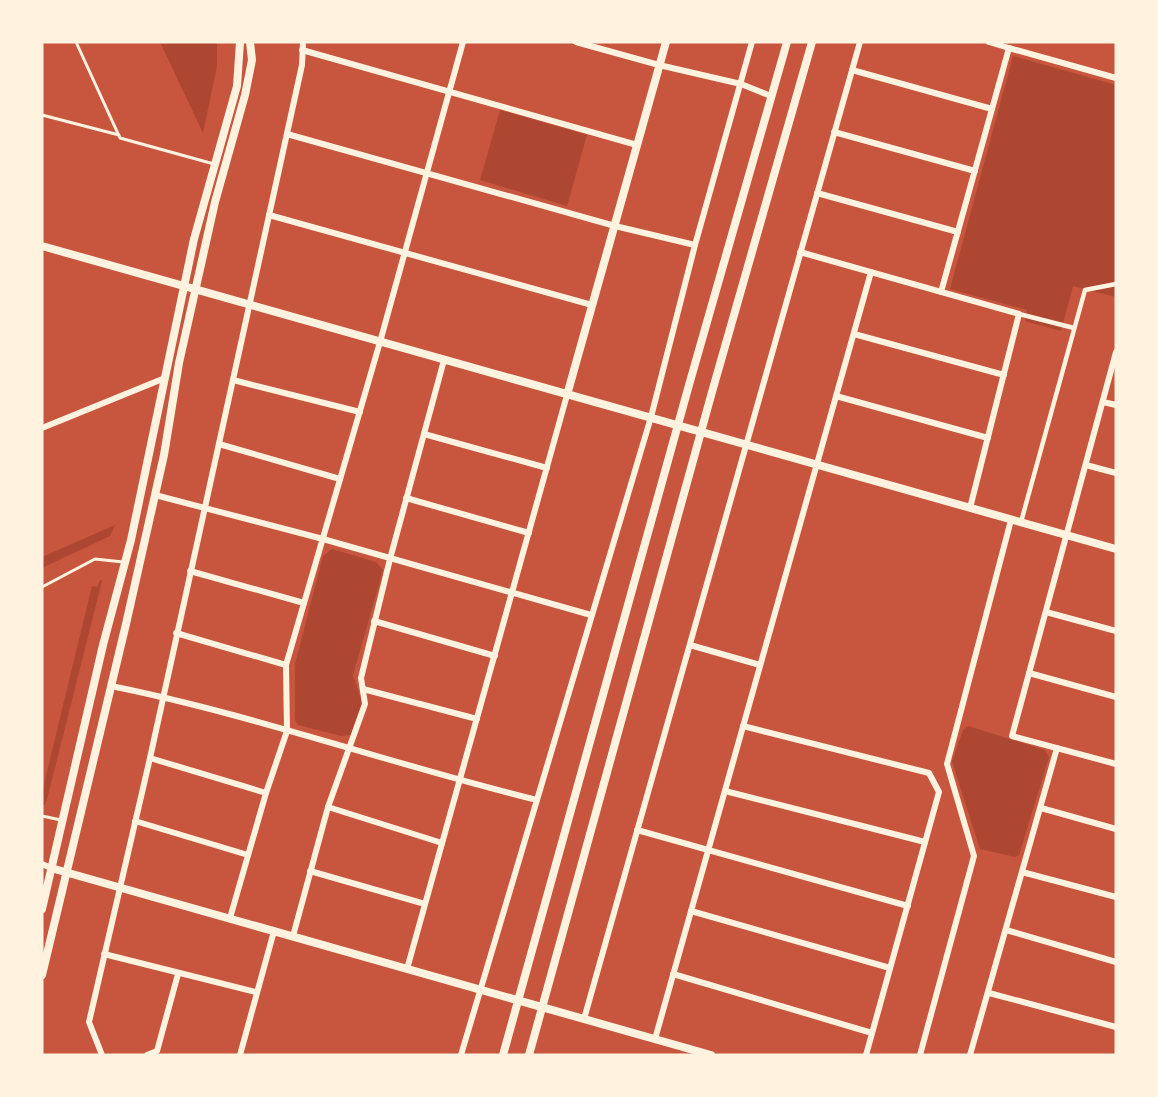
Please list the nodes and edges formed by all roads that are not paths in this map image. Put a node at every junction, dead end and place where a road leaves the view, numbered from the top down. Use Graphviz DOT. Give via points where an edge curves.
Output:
graph roads {
  1 [pos="76,42"];
  2 [pos="240,42"];
  3 [pos="250,42"];
  4 [pos="303,42"];
  5 [pos="463,42"];
  6 [pos="576,42"];
  7 [pos="666,42"];
  8 [pos="752,42"];
  9 [pos="787,42"];
  10 [pos="812,42"];
  11 [pos="860,42"];
  12 [pos="989,42"];
  13 [pos="1009,48"];
  14 [pos="302,50"];
  15 [pos="659,65"];
  16 [pos="852,70"];
  17 [pos="1116,78"];
  18 [pos="741,84"];
  19 [pos="449,92"];
  20 [pos="771,96"];
  21 [pos="992,110"];
  22 [pos="42,115"];
  23 [pos="834,132"];
  24 [pos="287,134"];
  25 [pos="119,135"];
  26 [pos="637,145"];
  27 [pos="216,165"];
  28 [pos="975,171"];
  29 [pos="427,173"];
  30 [pos="817,193"];
  31 [pos="269,215"];
  32 [pos="615,226"];
  33 [pos="958,232"];
  34 [pos="695,245"];
  35 [pos="42,246"];
  36 [pos="800,252"];
  37 [pos="405,253"];
  38 [pos="871,272"];
  39 [pos="1116,284"];
  40 [pos="185,287"];
  41 [pos="196,290"];
  42 [pos="941,292"];
  43 [pos="250,305"];
  44 [pos="592,305"];
  45 [pos="1019,314"];
  46 [pos="1074,328"];
  47 [pos="854,333"];
  48 [pos="380,342"];
  49 [pos="1116,352"];
  50 [pos="444,360"];
  51 [pos="1004,375"];
  52 [pos="165,378"];
  53 [pos="233,380"];
  54 [pos="567,394"];
  55 [pos="836,396"];
  56 [pos="1102,402"];
  57 [pos="1116,405"];
  58 [pos="360,412"];
  59 [pos="651,417"];
  60 [pos="678,426"];
  61 [pos="42,428"];
  62 [pos="701,432"];
  63 [pos="424,434"];
  64 [pos="988,438"];
  65 [pos="219,444"];
  66 [pos="746,445"];
  67 [pos="817,465"];
  68 [pos="1086,465"];
  69 [pos="547,468"];
  70 [pos="1116,473"];
  71 [pos="340,479"];
  72 [pos="155,495"];
  73 [pos="406,498"];
  74 [pos="204,508"];
  75 [pos="969,508"];
  76 [pos="1011,520"];
  77 [pos="1021,522"];
  78 [pos="529,532"];
  79 [pos="1066,535"];
  80 [pos="323,539"];
  81 [pos="1116,549"];
  82 [pos="390,559"];
  83 [pos="125,562"];
  84 [pos="190,570"];
  85 [pos="42,586"];
  86 [pos="512,593"];
  87 [pos="304,603"];
  88 [pos="1046,612"];
  89 [pos="591,615"];
  90 [pos="374,621"];
  91 [pos="1116,631"];
  92 [pos="176,633"];
  93 [pos="690,645"];
  94 [pos="495,656"];
  95 [pos="286,665"];
  96 [pos="760,665"];
  97 [pos="1029,673"];
  98 [pos="111,686"];
  99 [pos="363,689"];
  100 [pos="162,696"];
  101 [pos="1116,697"];
  102 [pos="477,719"];
  103 [pos="743,726"];
  104 [pos="287,731"];
  105 [pos="349,748"];
  106 [pos="1057,748"];
  107 [pos="150,758"];
  108 [pos="1116,764"];
  109 [pos="459,781"];
  110 [pos="725,791"];
  111 [pos="266,793"];
  112 [pos="537,801"];
  113 [pos="328,807"];
  114 [pos="1041,808"];
  115 [pos="42,816"];
  116 [pos="135,820"];
  117 [pos="62,821"];
  118 [pos="1116,829"];
  119 [pos="637,830"];
  120 [pos="925,842"];
  121 [pos="442,843"];
  122 [pos="708,850"];
  123 [pos="248,855"];
  124 [pos="46,866"];
  125 [pos="67,871"];
  126 [pos="310,871"];
  127 [pos="1022,872"];
  128 [pos="120,886"];
  129 [pos="1116,897"];
  130 [pos="425,904"];
  131 [pos="908,906"];
  132 [pos="42,909"];
  133 [pos="691,911"];
  134 [pos="230,918"];
  135 [pos="1006,930"];
  136 [pos="273,932"];
  137 [pos="293,936"];
  138 [pos="104,954"];
  139 [pos="1116,962"];
  140 [pos="890,968"];
  141 [pos="407,969"];
  142 [pos="178,974"];
  143 [pos="674,974"];
  144 [pos="42,975"];
  145 [pos="480,990"];
  146 [pos="256,992"];
  147 [pos="989,993"];
  148 [pos="518,1000"];
  149 [pos="542,1007"];
  150 [pos="584,1019"];
  151 [pos="1116,1027"];
  152 [pos="872,1033"];
  153 [pos="655,1039"];
  154 [pos="102,1055"];
  155 [pos="147,1055"];
  156 [pos="240,1055"];
  157 [pos="461,1055"];
  158 [pos="503,1055"];
  159 [pos="529,1055"];
  160 [pos="711,1055"];
  161 [pos="866,1055"];
  162 [pos="920,1055"];
  163 [pos="970,1055"];
  1 -- 25 [label="lane"];
  2 -- 27 [label="main road" via="237,86"];
  3 -- 41 [label="main road" via="252,60 245,95 215,202"];
  4 -- 14 [label="street"];
  5 -- 19 [label="street"];
  6 -- 15 [label="street"];
  7 -- 15 [label="street"];
  8 -- 18 [label="street"];
  9 -- 20 [label="street"];
  10 -- 62 [label="street"];
  11 -- 16 [label="street"];
  12 -- 13 [label="street"];
  13 -- 17 [label="street"];
  13 -- 21 [label="street"];
  14 -- 19 [label="street"];
  14 -- 24 [label="street"];
  15 -- 18 [label="street"];
  15 -- 26 [label="street"];
  16 -- 21 [label="street"];
  16 -- 23 [label="street"];
  18 -- 20 [label="street"];
  18 -- 34 [label="street"];
  19 -- 26 [label="street"];
  19 -- 29 [label="street"];
  20 -- 60 [label="street"];
  21 -- 28 [label="street"];
  22 -- 25 [label="lane"];
  23 -- 28 [label="street"];
  23 -- 30 [label="street"];
  24 -- 29 [label="street"];
  24 -- 31 [label="street"];
  25 -- 27 [label="lane"];
  26 -- 32 [label="street"];
  27 -- 40 [label="main road" via="194,239"];
  28 -- 33 [label="street"];
  29 -- 32 [label="street"];
  29 -- 37 [label="street"];
  30 -- 33 [label="street"];
  30 -- 36 [label="street"];
  31 -- 37 [label="street"];
  31 -- 43 [label="street"];
  32 -- 34 [label="street"];
  32 -- 44 [label="street"];
  33 -- 42 [label="street"];
  34 -- 59 [label="street"];
  35 -- 40 [label="street"];
  36 -- 38 [label="street"];
  36 -- 66 [label="street"];
  37 -- 44 [label="street"];
  37 -- 48 [label="street"];
  38 -- 42 [label="street"];
  38 -- 47 [label="street"];
  39 -- 46 [label="street" via="1085,290"];
  40 -- 41 [label="street"];
  40 -- 52 [label="main road"];
  41 -- 43 [label="street"];
  41 -- 72 [label="main road"];
  42 -- 45 [label="street"];
  43 -- 48 [label="street"];
  43 -- 53 [label="street"];
  44 -- 54 [label="street"];
  45 -- 46 [label="street"];
  45 -- 51 [label="street"];
  46 -- 77 [label="street"];
  47 -- 51 [label="street"];
  47 -- 55 [label="street"];
  48 -- 50 [label="street"];
  48 -- 58 [label="street"];
  49 -- 56 [label="street"];
  50 -- 54 [label="street"];
  50 -- 63 [label="street"];
  51 -- 64 [label="street"];
  52 -- 61 [label="street"];
  52 -- 83 [label="main road"];
  53 -- 58 [label="street"];
  53 -- 65 [label="street"];
  54 -- 59 [label="street"];
  54 -- 69 [label="street"];
  55 -- 64 [label="street"];
  55 -- 67 [label="street"];
  56 -- 57 [label="street"];
  56 -- 68 [label="street"];
  58 -- 71 [label="street"];
  59 -- 60 [label="street"];
  59 -- 89 [label="street"];
  60 -- 62 [label="street"];
  60 -- 148 [label="street"];
  62 -- 66 [label="street"];
  62 -- 149 [label="street"];
  63 -- 69 [label="street"];
  63 -- 73 [label="street"];
  64 -- 75 [label="street"];
  65 -- 71 [label="street"];
  65 -- 74 [label="street"];
  66 -- 67 [label="street"];
  66 -- 93 [label="street"];
  67 -- 75 [label="street"];
  67 -- 96 [label="street"];
  68 -- 70 [label="street"];
  68 -- 79 [label="street"];
  69 -- 78 [label="street"];
  71 -- 80 [label="street"];
  72 -- 74 [label="street"];
  72 -- 98 [label="main road"];
  73 -- 78 [label="street"];
  73 -- 82 [label="street"];
  74 -- 80 [label="street"];
  74 -- 84 [label="street"];
  75 -- 76 [label="street"];
  76 -- 77 [label="street"];
  76 -- 162 [label="street" via="946,764 974,856"];
  77 -- 79 [label="street"];
  78 -- 86 [label="street"];
  79 -- 81 [label="street"];
  79 -- 88 [label="street"];
  80 -- 82 [label="street"];
  80 -- 87 [label="street"];
  82 -- 86 [label="street"];
  82 -- 90 [label="street"];
  83 -- 85 [label="lane" via="95,559"];
  83 -- 117 [label="main road"];
  84 -- 87 [label="street"];
  84 -- 92 [label="street"];
  86 -- 89 [label="street"];
  86 -- 94 [label="street"];
  87 -- 95 [label="street"];
  88 -- 91 [label="street"];
  88 -- 97 [label="street"];
  89 -- 112 [label="street"];
  90 -- 94 [label="street"];
  90 -- 99 [label="street" via="361,678"];
  92 -- 95 [label="street"];
  92 -- 100 [label="street"];
  93 -- 96 [label="street"];
  93 -- 119 [label="street"];
  94 -- 102 [label="street"];
  95 -- 104 [label="street"];
  96 -- 103 [label="street"];
  97 -- 101 [label="street"];
  97 -- 106 [label="street" via="1012,736"];
  98 -- 100 [label="street"];
  98 -- 125 [label="main road"];
  99 -- 102 [label="street"];
  99 -- 105 [label="street" via="365,704"];
  100 -- 104 [label="street"];
  100 -- 107 [label="street"];
  102 -- 109 [label="street"];
  103 -- 110 [label="street"];
  103 -- 120 [label="street" via="929,773 939,792"];
  104 -- 105 [label="street"];
  104 -- 111 [label="street"];
  105 -- 109 [label="street"];
  105 -- 113 [label="street"];
  106 -- 108 [label="street"];
  106 -- 114 [label="street"];
  107 -- 111 [label="street"];
  107 -- 116 [label="street"];
  109 -- 112 [label="street"];
  109 -- 121 [label="street"];
  110 -- 120 [label="street"];
  110 -- 122 [label="street"];
  111 -- 123 [label="street"];
  112 -- 145 [label="street"];
  113 -- 121 [label="street"];
  113 -- 126 [label="street"];
  114 -- 118 [label="street"];
  114 -- 127 [label="street"];
  115 -- 117 [label="lane"];
  116 -- 123 [label="street"];
  116 -- 128 [label="street"];
  117 -- 124 [label="main road"];
  119 -- 122 [label="street"];
  119 -- 150 [label="street"];
  120 -- 131 [label="street"];
  121 -- 130 [label="street"];
  122 -- 131 [label="street"];
  122 -- 133 [label="street"];
  123 -- 134 [label="street"];
  124 -- 125 [label="street"];
  124 -- 132 [label="main road"];
  125 -- 128 [label="street"];
  125 -- 144 [label="main road"];
  126 -- 130 [label="street"];
  126 -- 137 [label="street"];
  127 -- 129 [label="street"];
  127 -- 135 [label="street"];
  128 -- 134 [label="street"];
  128 -- 138 [label="street"];
  130 -- 141 [label="street"];
  131 -- 140 [label="street"];
  133 -- 140 [label="street"];
  133 -- 143 [label="street"];
  134 -- 136 [label="street"];
  135 -- 139 [label="street"];
  135 -- 147 [label="street"];
  136 -- 137 [label="street"];
  136 -- 146 [label="street"];
  137 -- 141 [label="street"];
  138 -- 142 [label="street"];
  138 -- 154 [label="street" via="89,1022"];
  140 -- 152 [label="street"];
  141 -- 145 [label="street"];
  142 -- 146 [label="street"];
  142 -- 155 [label="street" via="157,1051"];
  143 -- 152 [label="street"];
  143 -- 153 [label="street"];
  145 -- 148 [label="street"];
  145 -- 157 [label="street"];
  146 -- 156 [label="street"];
  147 -- 151 [label="street"];
  147 -- 163 [label="street"];
  148 -- 149 [label="street"];
  148 -- 158 [label="street"];
  149 -- 150 [label="street"];
  149 -- 159 [label="street"];
  150 -- 153 [label="street"];
  152 -- 161 [label="street"];
  153 -- 160 [label="street"];
}
